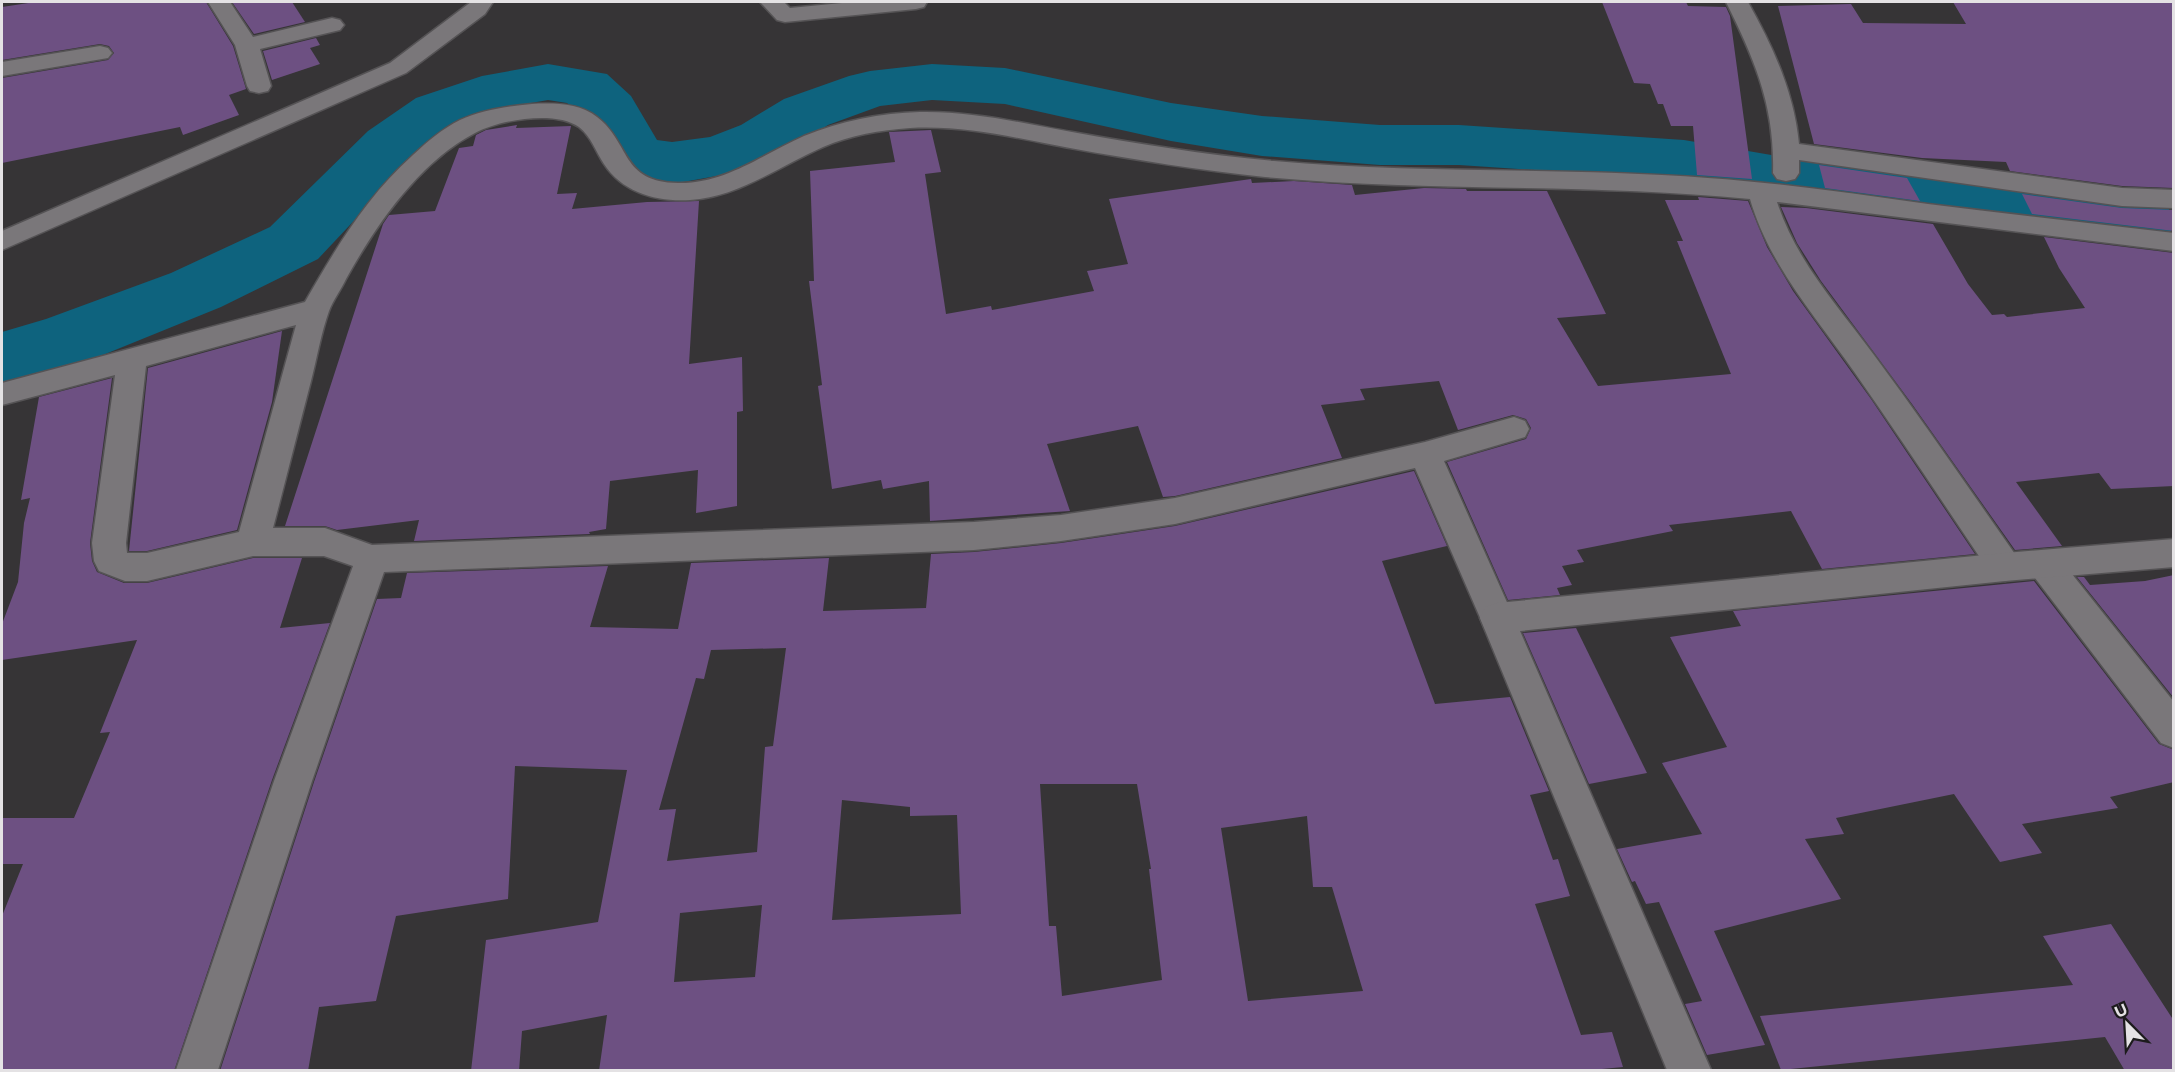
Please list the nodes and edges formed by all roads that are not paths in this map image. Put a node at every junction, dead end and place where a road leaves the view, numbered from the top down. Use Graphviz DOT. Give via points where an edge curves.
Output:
graph roads {
  1 [pos="219,2"];
  2 [pos="483,2"];
  3 [pos="771,2"];
  4 [pos="916,2"];
  5 [pos="1737,2"];
  6 [pos="332,24"];
  7 [pos="247,45"];
  8 [pos="100,53"];
  9 [pos="2,69"];
  10 [pos="259,86"];
  11 [pos="1787,153"];
  12 [pos="1776,190"];
  13 [pos="2174,199"];
  14 [pos="2,241"];
  15 [pos="2174,242"];
  16 [pos="315,310"];
  17 [pos="132,358"];
  18 [pos="2,394"];
  19 [pos="1514,429"];
  20 [pos="1425,454"];
  21 [pos="253,542"];
  22 [pos="2174,553"];
  23 [pos="372,560"];
  24 [pos="2044,564"];
  25 [pos="2005,567"];
  26 [pos="1497,618"];
  27 [pos="2174,731"];
  28 [pos="196,1071"];
  29 [pos="1689,1071"];
  1 -- 7 [label="street"];
  2 -- 14 [label="street" via="398,68"];
  3 -- 4 [label="street" via="785,15"];
  5 -- 11 [label="street" via="1767,58 1779,93"];
  6 -- 7 [label="street"];
  7 -- 10 [label="street"];
  8 -- 9 [label="street"];
  11 -- 12 [label="street"];
  11 -- 13 [label="street" via="2122,198"];
  12 -- 15 [label="street"];
  12 -- 16 [label="street" via="1300,172 1205,162 960,120 921,120 881,122 842,131 732,183 687,192 650,189 630,181 587,121 564,112 533,112 478,122 444,140 417,164 388,193"];
  12 -- 25 [label="street" via="1765,210 1794,265"];
  16 -- 17 [label="street"];
  16 -- 21 [label="street"];
  17 -- 18 [label="street"];
  17 -- 21 [label="street" via="109,543 111,561 125,567 147,567"];
  19 -- 20 [label="street"];
  20 -- 23 [label="street" via="1175,511 1061,528 974,536"];
  20 -- 26 [label="street"];
  21 -- 23 [label="street" via="325,542"];
  22 -- 24 [label="street"];
  23 -- 28 [label="street"];
  24 -- 25 [label="street"];
  24 -- 27 [label="street"];
  25 -- 26 [label="street"];
  26 -- 29 [label="street"];
}
